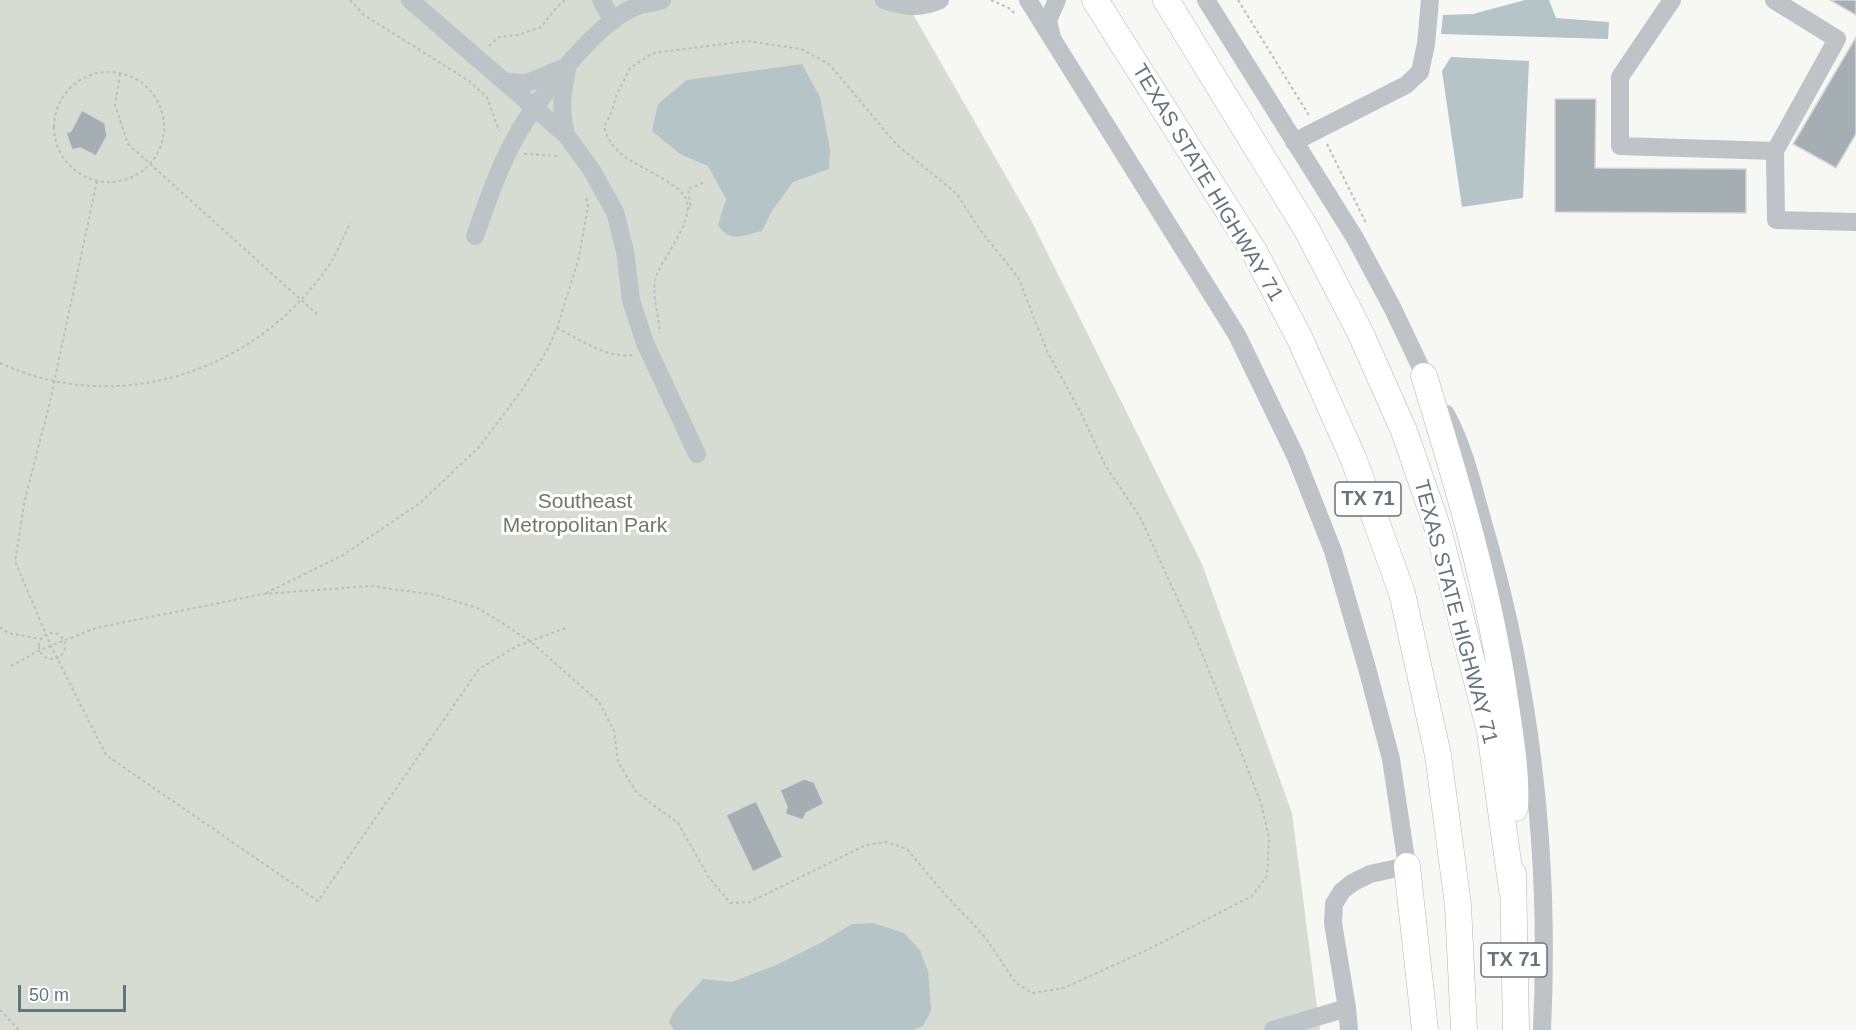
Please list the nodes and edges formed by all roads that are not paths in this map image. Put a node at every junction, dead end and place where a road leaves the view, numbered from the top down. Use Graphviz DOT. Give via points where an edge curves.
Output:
graph roads {
  1 [pos="410,0"];
  2 [pos="601,0"];
  3 [pos="662,0"];
  4 [pos="885,0"];
  5 [pos="940,0"];
  6 [pos="1028,0"];
  7 [pos="1057,0"];
  8 [pos="1095,0"];
  9 [pos="1166,0"];
  10 [pos="1206,0"];
  11 [pos="1430,0"];
  12 [pos="1672,0"];
  13 [pos="1774,0"];
  14 [pos="637,3"];
  15 [pos="613,21"];
  16 [pos="1053,41"];
  17 [pos="567,66"];
  18 [pos="505,82"];
  19 [pos="535,107"];
  20 [pos="567,135"];
  21 [pos="1294,142"];
  22 [pos="1775,151"];
  23 [pos="1856,222"];
  24 [pos="475,236"];
  25 [pos="1424,376"];
  26 [pos="697,454"];
  27 [pos="1407,866"];
  28 [pos="1512,890"];
  29 [pos="1347,1008"];
  30 [pos="1273,1030"];
  31 [pos="1349,1030"];
  32 [pos="1425,1030"];
  33 [pos="1464,1030"];
  34 [pos="1516,1030"];
  35 [pos="1542,1030"];
  1 -- 18 [label="street"];
  2 -- 15 [label="street"];
  3 -- 14 [label="street"];
  4 -- 5 [label="street" via="911,7"];
  6 -- 16 [label="street"];
  7 -- 16 [label="street" via="1048,20"];
  8 -- 33 [label="highway, TEXAS STATE HIGHWAY 71 / TX 71" via="1255,253 1300,339 1354,460 1402,592 1438,756 1458,905"];
  9 -- 28 [label="highway, TEXAS STATE HIGHWAY 71 / TX 71" via="1307,230 1360,332 1404,431 1438,529 1490,732"];
  10 -- 21 [label="street"];
  11 -- 21 [label="street" via="1420,72 1406,85"];
  12 -- 22 [label="street" via="1620,77 1620,146"];
  13 -- 22 [label="street" via="1838,39"];
  14 -- 15 [label="street"];
  15 -- 17 [label="street"];
  16 -- 27 [label="street" via="1237,335 1295,455 1333,551 1368,668 1391,759"];
  17 -- 18 [label="street" via="538,80"];
  17 -- 19 [label="street"];
  17 -- 20 [label="street" via="561,106"];
  18 -- 19 [label="street"];
  19 -- 20 [label="street"];
  19 -- 24 [label="street" via="510,147"];
  20 -- 26 [label="street" via="615,212 631,300 650,353"];
  21 -- 25 [label="street" via="1355,238"];
  22 -- 23 [label="street" via="1776,220"];
  25 -- 28 [label="highway" via="1453,467 1497,647 1516,794"];
  25 -- 35 [label="street" via="1448,417 1464,456 1499,577 1517,661 1543,869"];
  27 -- 29 [label="street" via="1370,874 1352,883 1334,904 1333,923"];
  27 -- 32 [label="highway"];
  28 -- 34 [label="highway, TX 71"];
  29 -- 30 [label="street"];
  29 -- 31 [label="street"];
}
